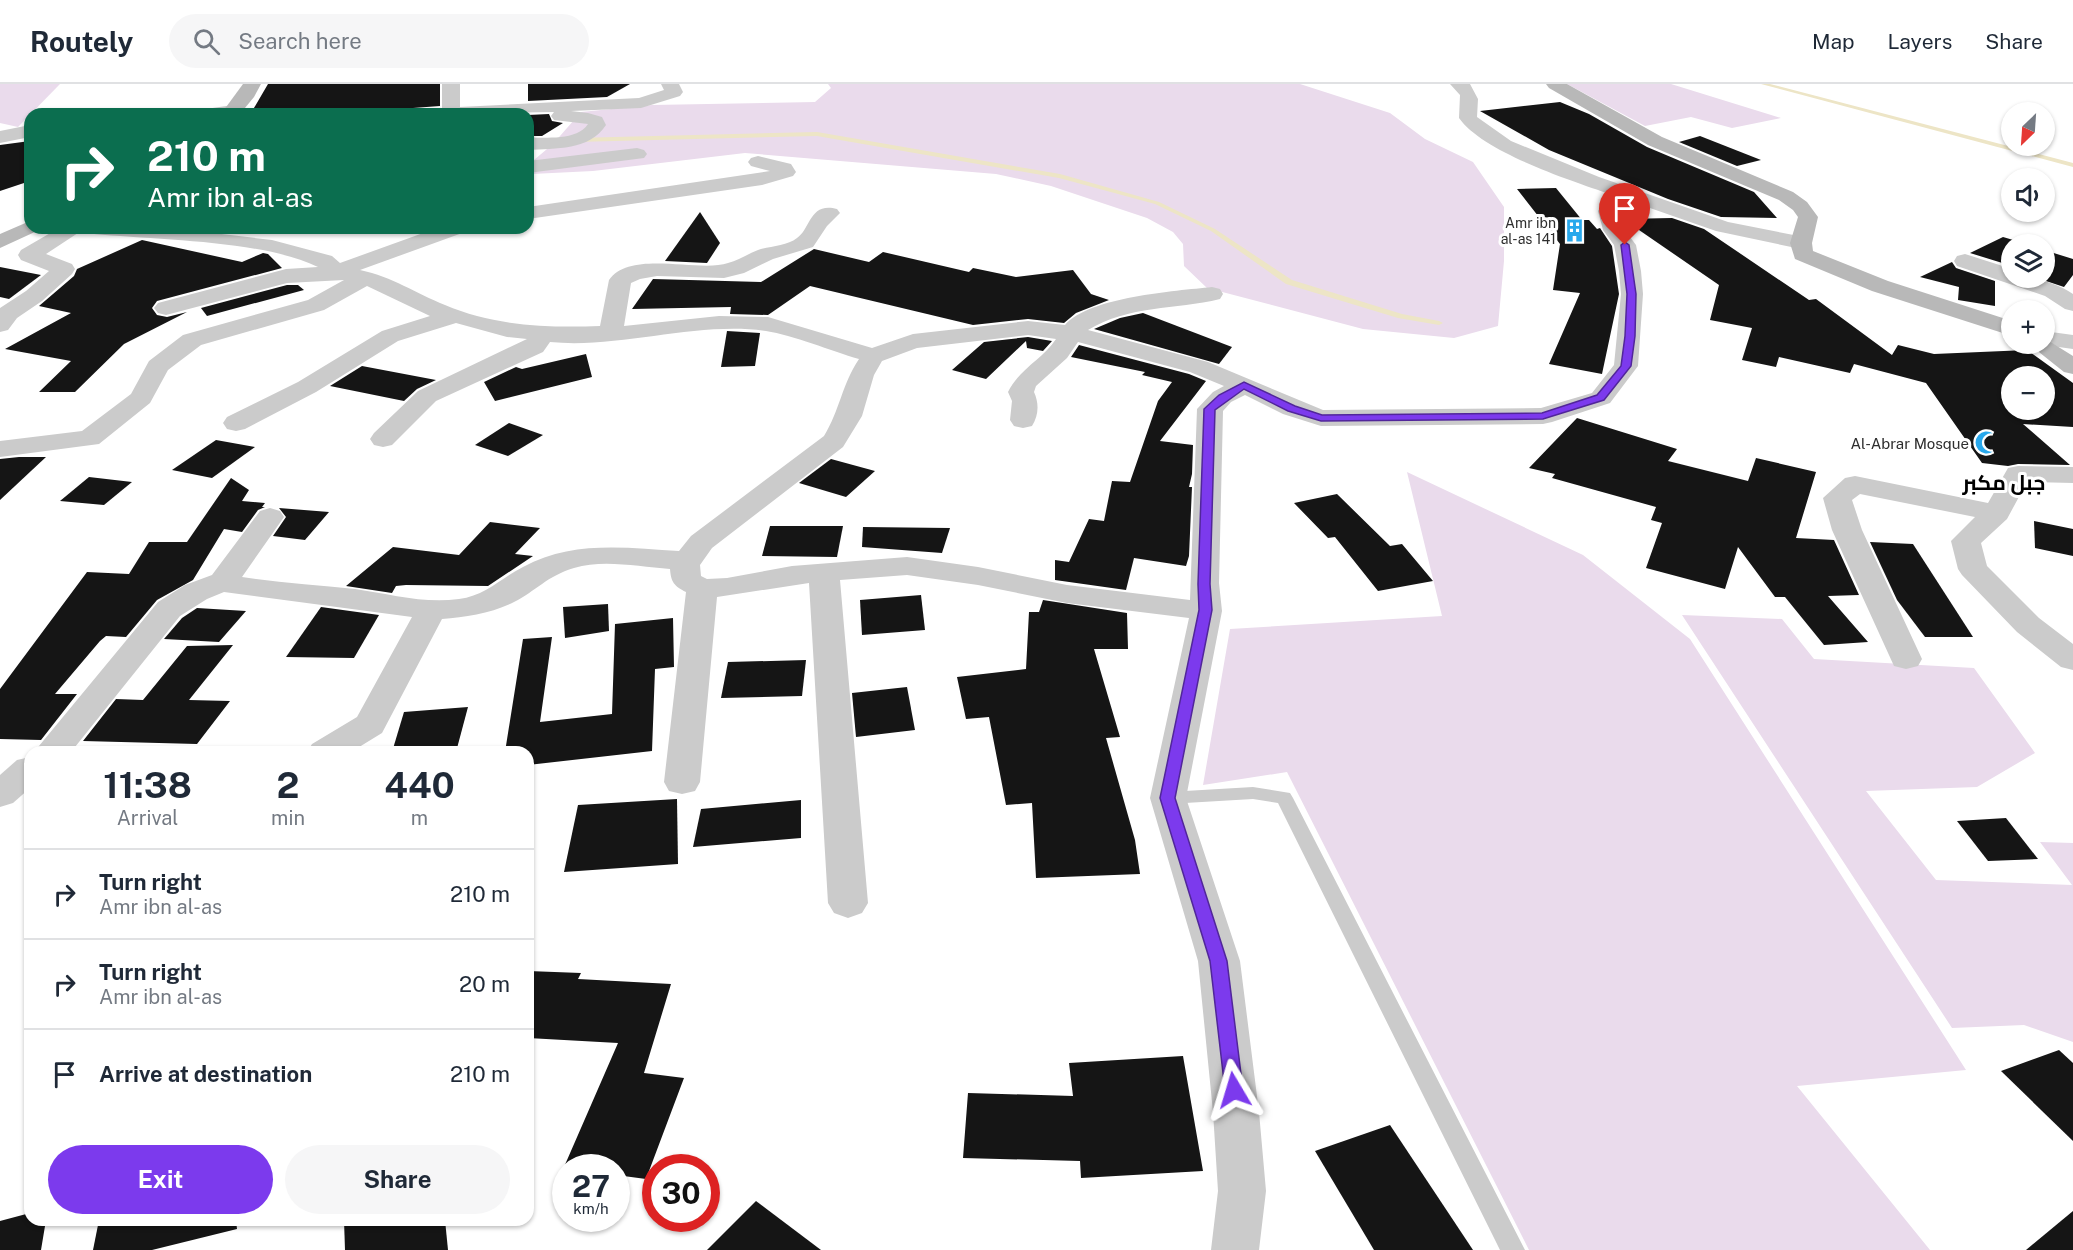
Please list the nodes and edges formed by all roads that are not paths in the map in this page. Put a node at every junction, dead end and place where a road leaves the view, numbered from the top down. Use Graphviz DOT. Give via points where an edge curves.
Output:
graph roads {
  1 [pos="252,84"];
  2 [pos="451,84"];
  3 [pos="670,84"];
  4 [pos="1459,84"];
  5 [pos="1555,84"];
  6 [pos="235,108"];
  7 [pos="451,108"];
  8 [pos="534,109"];
  9 [pos="534,115"];
  10 [pos="24,131"];
  11 [pos="0,136"];
  12 [pos="534,144"];
  13 [pos="637,154"];
  14 [pos="759,162"];
  15 [pos="534,166"];
  16 [pos="1625,192"];
  17 [pos="534,212"];
  18 [pos="830,213"];
  19 [pos="24,230"];
  20 [pos="64,234"];
  21 [pos="157,234"];
  22 [pos="440,234"];
  23 [pos="0,242"];
  24 [pos="1801,243"];
  25 [pos="1965,261"];
  26 [pos="337,272"];
  27 [pos="2001,273"];
  28 [pos="364,278"];
  29 [pos="2044,288"];
  30 [pos="1212,294"];
  31 [pos="2073,304"];
  32 [pos="166,308"];
  33 [pos="455,316"];
  34 [pos="0,325"];
  35 [pos="2001,326"];
  36 [pos="543,334"];
  37 [pos="611,334"];
  38 [pos="1072,334"];
  39 [pos="2055,340"];
  40 [pos="2073,342"];
  41 [pos="2055,354"];
  42 [pos="873,356"];
  43 [pos="2073,367"];
  44 [pos="1244,385"];
  45 [pos="1023,420"];
  46 [pos="236,423"];
  47 [pos="383,439"];
  48 [pos="0,449"];
  49 [pos="2073,475"];
  50 [pos="1997,513"];
  51 [pos="270,517"];
  52 [pos="824,573"];
  53 [pos="695,574"];
  54 [pos="225,581"];
  55 [pos="1206,610"];
  56 [pos="431,611"];
  57 [pos="1906,659"];
  58 [pos="2073,660"];
  59 [pos="56,746"];
  60 [pos="334,746"];
  61 [pos="24,774"];
  62 [pos="682,782"];
  63 [pos="0,794"];
  64 [pos="1168,798"];
  65 [pos="848,903"];
  66 [pos="1234,1250"];
  67 [pos="1513,1250"];
  1 -- 6 [label="street"];
  2 -- 7 [label="street"];
  3 -- 8 [label="street" via="674,92 641,103"];
  4 -- 16 [label="street" via="1470,96 1468,118 1496,140"];
  5 -- 24 [label="street" via="1654,141 1786,196 1808,217"];
  9 -- 12 [label="street" via="588,118 597,125 582,138"];
  10 -- 11 [label="street"];
  13 -- 15 [label="street"];
  14 -- 17 [label="street" via="784,168 786,172 762,179"];
  16 -- 24 [label="street" via="1723,227"];
  16 -- 44 [label="street" via="1612,202 1608,211 1614,230 1625,245 1630,271 1630,336 1626,366 1600,398 1543,416 1321,418"];
  18 -- 37 [label="street" via="816,223 813,236 806,243 768,253 739,269 630,274 620,280"];
  19 -- 23 [label="street"];
  20 -- 34 [label="street" via="29,255 64,269 34,296 8,312"];
  21 -- 26 [label="street" via="261,244 324,261"];
  22 -- 26 [label="street"];
  24 -- 35 [label="street" via="1803,254 1828,266"];
  25 -- 27 [label="street"];
  26 -- 28 [label="street"];
  26 -- 32 [label="street" via="286,276"];
  28 -- 33 [label="street"];
  28 -- 48 [label="street" via="316,305 192,340 158,366 141,398 90,438"];
  29 -- 31 [label="street"];
  30 -- 38 [label="street" via="1116,310 1090,319"];
  33 -- 36 [label="street" via="507,330"];
  33 -- 46 [label="street" via="390,336 307,387"];
  36 -- 37 [label="street"];
  36 -- 47 [label="street" via="534,347 427,396"];
  37 -- 42 [label="street" via="719,323 768,324"];
  38 -- 42 [label="street" via="1028,328 975,333 913,341"];
  38 -- 44 [label="street" via="1188,364"];
  38 -- 45 [label="street" via="1055,356 1024,383"];
  39 -- 40 [label="street"];
  41 -- 43 [label="street"];
  42 -- 53 [label="street" via="861,375 849,416 834,441 700,542"];
  44 -- 55 [label="street" via="1209,409"];
  49 -- 50 [label="street" via="2018,474"];
  50 -- 57 [label="street" via="1855,483 1837,498 1847,530"];
  50 -- 58 [label="street" via="1966,541 1973,569 2028,625"];
  51 -- 54 [label="street"];
  52 -- 53 [label="street" via="727,587"];
  52 -- 55 [label="street" via="907,566 1066,594"];
  52 -- 65 [label="street"];
  53 -- 56 [label="street" via="604,555 569,560 534,573 503,595 466,608"];
  53 -- 62 [label="street"];
  54 -- 56 [label="street" via="236,586"];
  54 -- 59 [label="street" via="196,592 169,609"];
  55 -- 64 [label="street"];
  56 -- 60 [label="street" via="370,725"];
  61 -- 63 [label="street"];
  64 -- 66 [label="street" via="1219,961 1242,1191"];
  64 -- 67 [label="lane" via="1253,793 1284,798"];
}
